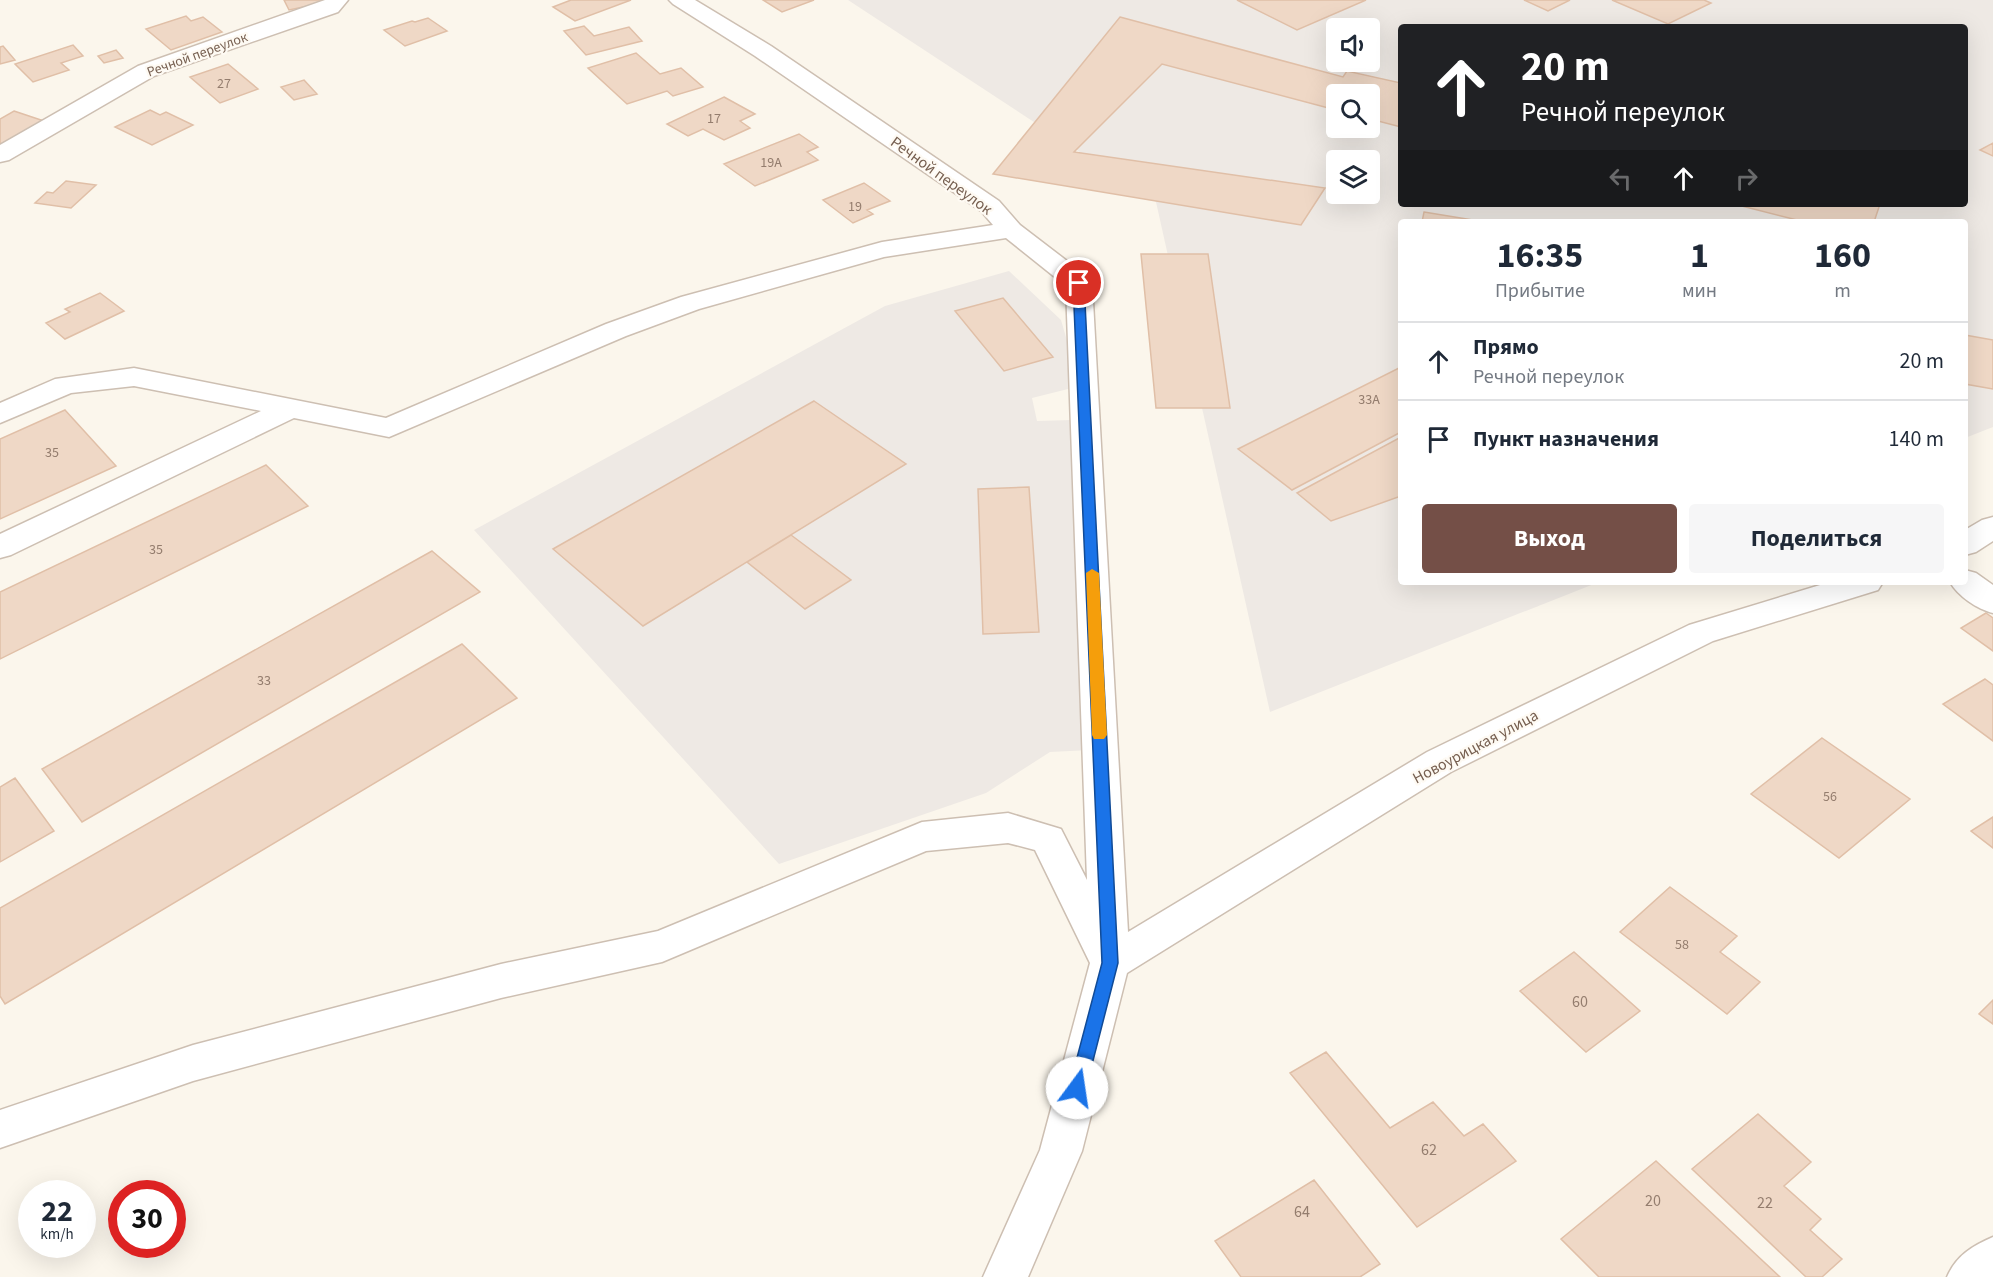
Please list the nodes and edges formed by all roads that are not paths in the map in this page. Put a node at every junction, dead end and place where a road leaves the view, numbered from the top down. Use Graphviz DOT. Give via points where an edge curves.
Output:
graph roads {
  1 [pos="337,0"];
  2 [pos="680,0"];
  3 [pos="0,155"];
  4 [pos="1011,230"];
  5 [pos="292,408"];
  6 [pos="0,414"];
  7 [pos="1993,527"];
  8 [pos="1968,542"];
  9 [pos="0,547"];
  10 [pos="1968,583"];
  11 [pos="1857,585"];
  12 [pos="1993,602"];
  13 [pos="1110,963"];
  14 [pos="0,1129"];
  15 [pos="1993,1259"];
  16 [pos="1005,1277"];
  17 [pos="1969,1277"];
  1 -- 3 [label="street, Речной переулок" via="330,7 146,71"];
  2 -- 4 [label="street, Речной переулок" via="763,51 990,206"];
  4 -- 5 [label="street" via="882,250 690,303 616,330 390,428"];
  4 -- 13 [label="street, Речной переулок" via="1079,283"];
  5 -- 6 [label="street" via="134,377 65,385"];
  5 -- 9 [label="street"];
  7 -- 8 [label="street"];
  10 -- 12 [label="street"];
  11 -- 13 [label="street, Новоурицкая улица" via="1701,633 1439,762"];
  13 -- 14 [label="street" via="1048,839 1008,828 922,837 662,946 501,981 204,1060"];
  13 -- 16 [label="street, Речной переулок" via="1061,1151"];
  15 -- 17 [label="street"];
}
